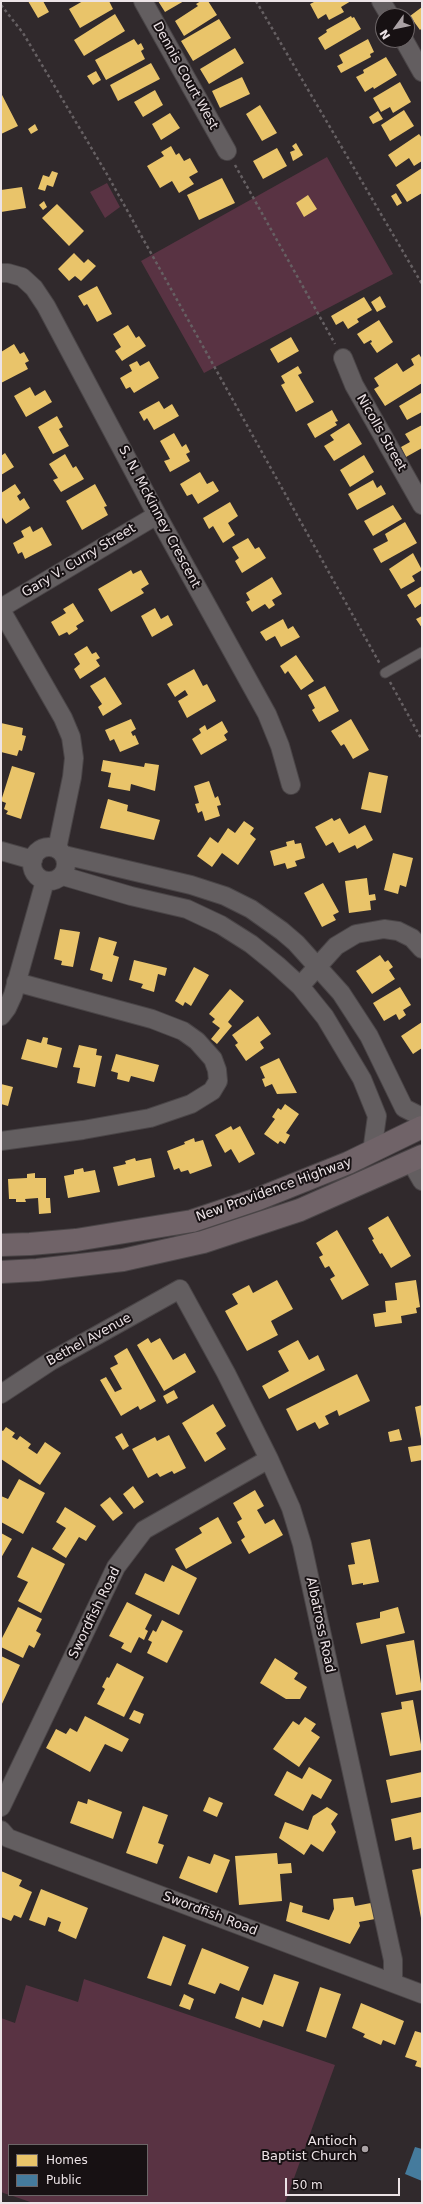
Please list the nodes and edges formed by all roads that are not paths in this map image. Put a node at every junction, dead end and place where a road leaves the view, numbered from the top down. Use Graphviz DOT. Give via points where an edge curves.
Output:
graph roads {
  1 [pos="143,1"];
  2 [pos="408,48"];
  3 [pos="422,72"];
  4 [pos="226,151"];
  5 [pos="1,273"];
  6 [pos="344,358"];
  7 [pos="422,505"];
  8 [pos="157,515"];
  9 [pos="1,609"];
  10 [pos="422,652"];
  11 [pos="384,673"];
  12 [pos="290,785"];
  13 [pos="1,851"];
  14 [pos="61,852"];
  15 [pos="33,860"];
  16 [pos="63,876"];
  17 [pos="45,881"];
  18 [pos="422,949"];
  19 [pos="318,966"];
  20 [pos="16,982"];
  21 [pos="300,986"];
  22 [pos="1,1016"];
  23 [pos="422,1117"];
  24 [pos="422,1126"];
  25 [pos="1,1140"];
  26 [pos="372,1152"];
  27 [pos="417,1159"];
  28 [pos="422,1181"];
  29 [pos="1,1245"];
  30 [pos="1,1272"];
  31 [pos="180,1289"];
  32 [pos="1,1394"];
  33 [pos="268,1459"];
  34 [pos="1,1807"];
  35 [pos="1,1830"];
  36 [pos="393,1983"];
  37 [pos="422,1994"];
  1 -- 4 [label="street, Dennis Court West"];
  2 -- 3 [label="street"];
  5 -- 8 [label="street, S. N. McKinney Crescent" via="22,277 34,288 46,306"];
  6 -- 7 [label="street, Nicolls Street" via="354,385"];
  8 -- 9 [label="street, Gary V. Curry Street"];
  8 -- 12 [label="street, S. N. McKinney Crescent" via="267,714 280,746"];
  9 -- 14 [label="street" via="63,718 71,737 73,770"];
  10 -- 11 [label="lane"];
  13 -- 15 [label="street"];
  14 -- 15 [label="street" via="52,847 42,849"];
  14 -- 16 [label="street" via="66,869"];
  14 -- 19 [label="street" via="225,896 251,909 282,931"];
  15 -- 17 [label="street" via="35,873"];
  16 -- 17 [label="street" via="55,881"];
  16 -- 21 [label="street" via="194,912 251,944"];
  17 -- 20 [label="street"];
  18 -- 19 [label="street" via="412,938 398,931 369,930 343,941"];
  19 -- 21 [label="street"];
  19 -- 23 [label="street" via="341,993 369,1036 404,1108"];
  20 -- 22 [label="street" via="7,1008"];
  20 -- 25 [label="street" via="152,1019 183,1031 197,1041 213,1059 218,1081 212,1091 191,1104 150,1118 83,1130"];
  21 -- 26 [label="street" via="325,1017 362,1079 378,1116"];
  24 -- 26 [label="highway, New Providence Highway"];
  26 -- 29 [label="highway, New Providence Highway" via="258,1198 192,1220 76,1240"];
  27 -- 28 [label="street"];
  27 -- 30 [label="highway, New Providence Highway" via="300,1210 203,1242 123,1260"];
  31 -- 32 [label="street, Bethel Avenue" via="51,1361"];
  31 -- 33 [label="street, Albatross Road" via="226,1373"];
  33 -- 34 [label="street, Swordfish Road" via="144,1530 116,1567"];
  33 -- 36 [label="street, Albatross Road" via="290,1508 302,1544 393,1960"];
  35 -- 36 [label="street, Swordfish Road" via="8,1838"];
  36 -- 37 [label="street, Swordfish Road"];
}
